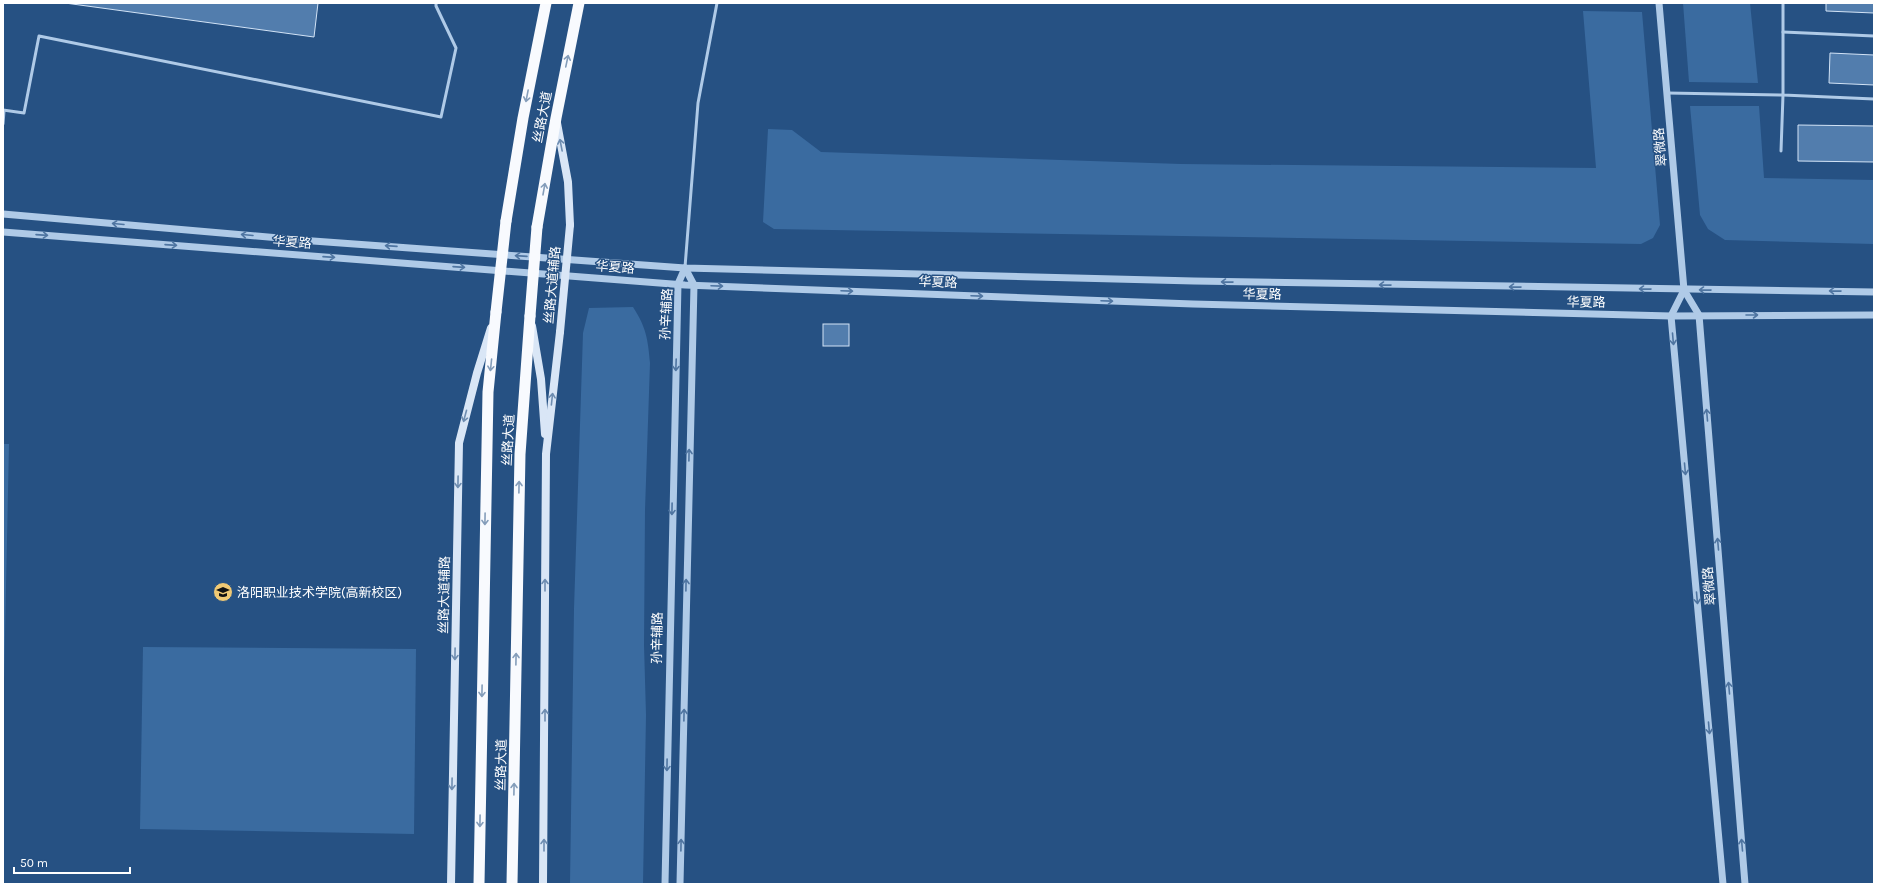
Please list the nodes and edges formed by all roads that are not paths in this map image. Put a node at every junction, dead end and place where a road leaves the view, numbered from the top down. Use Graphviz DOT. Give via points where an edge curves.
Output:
graph roads {
  1 [pos="436,3"];
  2 [pos="546,3"];
  3 [pos="579,3"];
  4 [pos="717,3"];
  5 [pos="1659,3"];
  6 [pos="1783,3"];
  7 [pos="1783,32"];
  8 [pos="1874,36"];
  9 [pos="1667,93"];
  10 [pos="1783,95"];
  11 [pos="1874,99"];
  12 [pos="4,110"];
  13 [pos="556,118"];
  14 [pos="3,124"];
  15 [pos="1781,151"];
  16 [pos="3,214"];
  17 [pos="3,232"];
  18 [pos="685,268"];
  19 [pos="678,284"];
  20 [pos="694,285"];
  21 [pos="1684,290"];
  22 [pos="1874,292"];
  23 [pos="496,312"];
  24 [pos="1699,314"];
  25 [pos="1874,315"];
  26 [pos="530,316"];
  27 [pos="1671,316"];
  28 [pos="546,454"];
  29 [pos="451,884"];
  30 [pos="479,884"];
  31 [pos="512,884"];
  32 [pos="543,884"];
  33 [pos="665,884"];
  34 [pos="680,884"];
  35 [pos="1723,884"];
  36 [pos="1745,884"];
  1 -- 12 [label="lane" via="456,48 441,117 39,36 24,113"];
  2 -- 23 [label="highway, 丝路大道, one-way, bridge" via="506,221"];
  13 -- 3 [label="highway, 丝路大道, one-way"];
  4 -- 18 [label="lane" via="698,104"];
  5 -- 9 [label="street, 翠微路"];
  6 -- 7 [label="lane"];
  7 -- 8 [label="lane"];
  7 -- 10 [label="lane"];
  9 -- 10 [label="lane"];
  9 -- 21 [label="street, 翠微路"];
  10 -- 11 [label="lane"];
  10 -- 15 [label="lane"];
  12 -- 14 [label="lane"];
  26 -- 13 [label="highway, 丝路大道, one-way, bridge" via="537,227"];
  28 -- 13 [label="main road, 丝路大道辅路, one-way, bridge" via="570,225 568,182"];
  18 -- 16 [label="street, 华夏路, one-way" via="313,241"];
  17 -- 19 [label="street, 华夏路, one-way"];
  18 -- 19 [label="street, 孙辛辅路"];
  18 -- 20 [label="street, 孙辛辅路"];
  21 -- 18 [label="street, 华夏路, one-way"];
  19 -- 20 [label="street, 华夏路"];
  19 -- 33 [label="street, 孙辛辅路, one-way"];
  20 -- 27 [label="street, 华夏路, one-way" via="1193,304"];
  34 -- 20 [label="street, 孙辛辅路, one-way"];
  22 -- 21 [label="street, 华夏路, one-way"];
  21 -- 24 [label="street, 翠微路"];
  21 -- 27 [label="street"];
  23 -- 29 [label="main road, 丝路大道辅路, one-way" via="459,443"];
  23 -- 30 [label="highway, 丝路大道, one-way" via="488,392 486,452"];
  24 -- 25 [label="street, 华夏路, one-way"];
  24 -- 27 [label="street, 华夏路"];
  36 -- 24 [label="street, 翠微路, one-way"];
  26 -- 28 [label="main road, 丝路大道辅路" via="541,379"];
  31 -- 26 [label="highway, 丝路大道, one-way" via="520,454"];
  27 -- 35 [label="street, 翠微路, one-way"];
  32 -- 28 [label="main road, 丝路大道辅路, one-way"];
}
